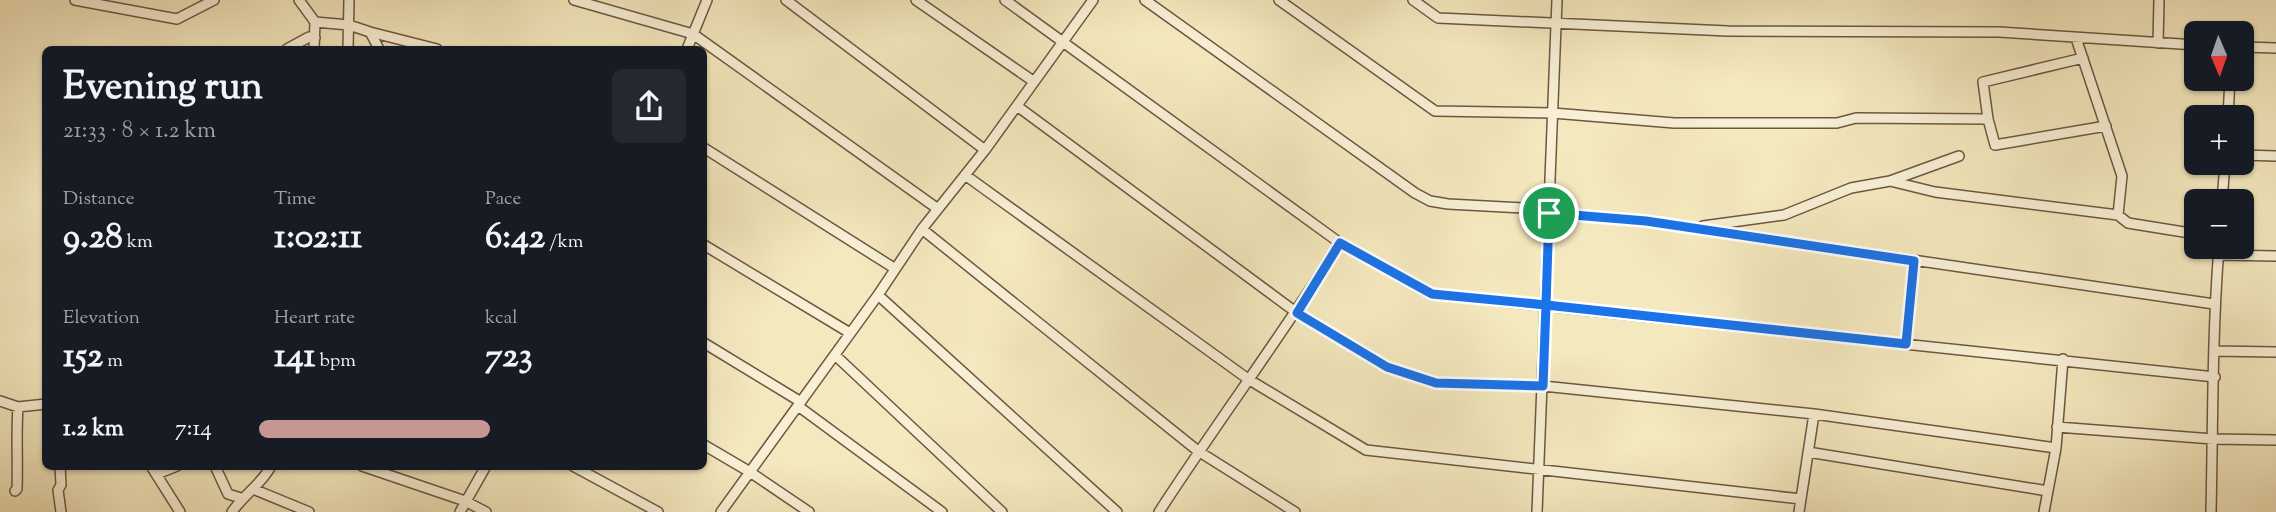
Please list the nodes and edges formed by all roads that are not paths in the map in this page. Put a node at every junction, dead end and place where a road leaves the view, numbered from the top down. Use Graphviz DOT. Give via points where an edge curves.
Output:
graph roads {
  1 [pos="75,0"];
  2 [pos="197,0"];
  3 [pos="214,0"];
  4 [pos="299,0"];
  5 [pos="349,0"];
  6 [pos="574,0"];
  7 [pos="707,0"];
  8 [pos="786,0"];
  9 [pos="916,0"];
  10 [pos="1005,0"];
  11 [pos="1093,0"];
  12 [pos="1145,0"];
  13 [pos="1279,0"];
  14 [pos="1413,0"];
  15 [pos="1557,0"];
  16 [pos="2159,0"];
  17 [pos="92,1"];
  18 [pos="187,14"];
  19 [pos="315,22"];
  20 [pos="1556,23"];
  21 [pos="349,25"];
  22 [pos="370,33"];
  23 [pos="693,34"];
  24 [pos="315,38"];
  25 [pos="2077,38"];
  26 [pos="1063,42"];
  27 [pos="2158,43"];
  28 [pos="2184,44"];
  29 [pos="292,46"];
  30 [pos="314,46"];
  31 [pos="348,46"];
  32 [pos="377,46"];
  33 [pos="424,46"];
  34 [pos="688,46"];
  35 [pos="2254,47"];
  36 [pos="2276,48"];
  37 [pos="2083,58"];
  38 [pos="1033,81"];
  39 [pos="1017,106"];
  40 [pos="1553,113"];
  41 [pos="1988,119"];
  42 [pos="2106,126"];
  43 [pos="707,150"];
  44 [pos="985,150"];
  45 [pos="2254,155"];
  46 [pos="1959,156"];
  47 [pos="2276,156"];
  48 [pos="965,175"];
  49 [pos="1891,181"];
  50 [pos="938,209"];
  51 [pos="1549,213"];
  52 [pos="2118,215"];
  53 [pos="1691,228"];
  54 [pos="922,229"];
  55 [pos="2184,232"];
  56 [pos="1340,243"];
  57 [pos="707,247"];
  58 [pos="2254,254"];
  59 [pos="2276,256"];
  60 [pos="2217,259"];
  61 [pos="1914,261"];
  62 [pos="894,268"];
  63 [pos="877,295"];
  64 [pos="2214,304"];
  65 [pos="1546,305"];
  66 [pos="1297,313"];
  67 [pos="850,333"];
  68 [pos="1906,344"];
  69 [pos="707,345"];
  70 [pos="2215,351"];
  71 [pos="2276,352"];
  72 [pos="835,355"];
  73 [pos="2063,359"];
  74 [pos="2215,377"];
  75 [pos="1248,379"];
  76 [pos="1543,386"];
  77 [pos="0,401"];
  78 [pos="42,404"];
  79 [pos="799,404"];
  80 [pos="18,407"];
  81 [pos="1814,414"];
  82 [pos="2057,427"];
  83 [pos="2213,439"];
  84 [pos="2276,440"];
  85 [pos="707,447"];
  86 [pos="2056,448"];
  87 [pos="1198,451"];
  88 [pos="1808,452"];
  89 [pos="60,470"];
  90 [pos="154,470"];
  91 [pos="167,470"];
  92 [pos="217,470"];
  93 [pos="268,470"];
  94 [pos="374,470"];
  95 [pos="484,470"];
  96 [pos="580,470"];
  97 [pos="1540,470"];
  98 [pos="750,472"];
  99 [pos="157,474"];
  100 [pos="253,489"];
  101 [pos="15,491"];
  102 [pos="2048,491"];
  103 [pos="241,498"];
  104 [pos="1801,499"];
  105 [pos="465,501"];
  106 [pos="61,512"];
  107 [pos="180,512"];
  108 [pos="232,512"];
  109 [pos="309,512"];
  110 [pos="460,512"];
  111 [pos="486,512"];
  112 [pos="658,512"];
  113 [pos="721,512"];
  114 [pos="809,512"];
  115 [pos="942,512"];
  116 [pos="1002,512"];
  117 [pos="1117,512"];
  118 [pos="1159,512"];
  119 [pos="1295,512"];
  120 [pos="1537,512"];
  121 [pos="1799,512"];
  122 [pos="2045,512"];
  123 [pos="2211,512"];
  1 -- 17 [label="street"];
  2 -- 18 [label="street"];
  3 -- 18 [label="street"];
  4 -- 19 [label="street"];
  5 -- 21 [label="street"];
  6 -- 23 [label="street"];
  7 -- 23 [label="street"];
  8 -- 44 [label="street"];
  9 -- 38 [label="street"];
  10 -- 26 [label="street"];
  11 -- 26 [label="street"];
  12 -- 51 [label="street" via="1430,201"];
  13 -- 40 [label="street" via="1435,111"];
  14 -- 20 [label="street" via="1438,18"];
  15 -- 20 [label="street"];
  16 -- 27 [label="street"];
  17 -- 18 [label="street" via="177,19"];
  19 -- 21 [label="street"];
  19 -- 24 [label="street"];
  20 -- 25 [label="street" via="1728,31 1998,32"];
  20 -- 40 [label="street"];
  21 -- 22 [label="street"];
  21 -- 31 [label="street"];
  22 -- 32 [label="street"];
  22 -- 33 [label="street"];
  23 -- 34 [label="street"];
  23 -- 50 [label="street"];
  24 -- 29 [label="street"];
  24 -- 30 [label="street"];
  25 -- 27 [label="street"];
  25 -- 37 [label="street"];
  26 -- 38 [label="street"];
  26 -- 56 [label="street"];
  27 -- 28 [label="street"];
  35 -- 36 [label="street"];
  37 -- 41 [label="street" via="1983,82"];
  37 -- 42 [label="street"];
  38 -- 39 [label="street"];
  39 -- 44 [label="street"];
  39 -- 66 [label="street"];
  40 -- 41 [label="street" via="1674,123"];
  40 -- 51 [label="street"];
  41 -- 42 [label="street" via="1995,145"];
  42 -- 52 [label="street" via="2122,176"];
  43 -- 62 [label="street"];
  44 -- 48 [label="street"];
  45 -- 47 [label="street"];
  46 -- 49 [label="street"];
  48 -- 50 [label="street"];
  48 -- 75 [label="street"];
  49 -- 52 [label="street"];
  49 -- 53 [label="street" via="1852,188 1784,215"];
  50 -- 54 [label="street"];
  51 -- 53 [label="street"];
  51 -- 65 [label="street"];
  52 -- 55 [label="street" via="2128,223"];
  53 -- 61 [label="street"];
  54 -- 62 [label="street"];
  54 -- 87 [label="street"];
  56 -- 65 [label="street" via="1432,294"];
  56 -- 66 [label="street"];
  57 -- 67 [label="street"];
  58 -- 59 [label="street"];
  60 -- 64 [label="street"];
  61 -- 64 [label="street"];
  61 -- 68 [label="street"];
  62 -- 63 [label="street"];
  63 -- 67 [label="street"];
  63 -- 117 [label="street"];
  64 -- 70 [label="street"];
  65 -- 68 [label="street"];
  65 -- 76 [label="street"];
  66 -- 75 [label="street"];
  66 -- 76 [label="street" via="1387,367 1436,383"];
  67 -- 72 [label="street"];
  68 -- 73 [label="street"];
  69 -- 79 [label="street"];
  70 -- 71 [label="street"];
  70 -- 74 [label="street"];
  72 -- 79 [label="street"];
  72 -- 116 [label="street"];
  73 -- 74 [label="street"];
  73 -- 82 [label="street"];
  74 -- 83 [label="street"];
  75 -- 87 [label="street"];
  75 -- 97 [label="street" via="1366,450"];
  76 -- 81 [label="street"];
  76 -- 97 [label="street"];
  77 -- 80 [label="street"];
  78 -- 80 [label="street"];
  79 -- 98 [label="street"];
  79 -- 115 [label="street"];
  80 -- 101 [label="street"];
  81 -- 86 [label="street"];
  81 -- 88 [label="street"];
  82 -- 83 [label="street"];
  82 -- 86 [label="street"];
  83 -- 84 [label="street"];
  83 -- 123 [label="street"];
  85 -- 98 [label="street"];
  86 -- 102 [label="street"];
  87 -- 118 [label="street"];
  87 -- 119 [label="street"];
  88 -- 102 [label="street"];
  88 -- 104 [label="street"];
  89 -- 106 [label="street"];
  90 -- 99 [label="street"];
  91 -- 99 [label="street"];
  92 -- 103 [label="street" via="228,494"];
  93 -- 100 [label="street"];
  94 -- 105 [label="street"];
  95 -- 105 [label="street"];
  96 -- 112 [label="street"];
  97 -- 104 [label="street"];
  97 -- 120 [label="street"];
  98 -- 113 [label="street"];
  98 -- 114 [label="street"];
  99 -- 107 [label="street"];
  100 -- 103 [label="street"];
  100 -- 109 [label="street"];
  102 -- 122 [label="street"];
  103 -- 108 [label="street"];
  104 -- 121 [label="street"];
  105 -- 110 [label="street"];
  105 -- 111 [label="street"];
}
